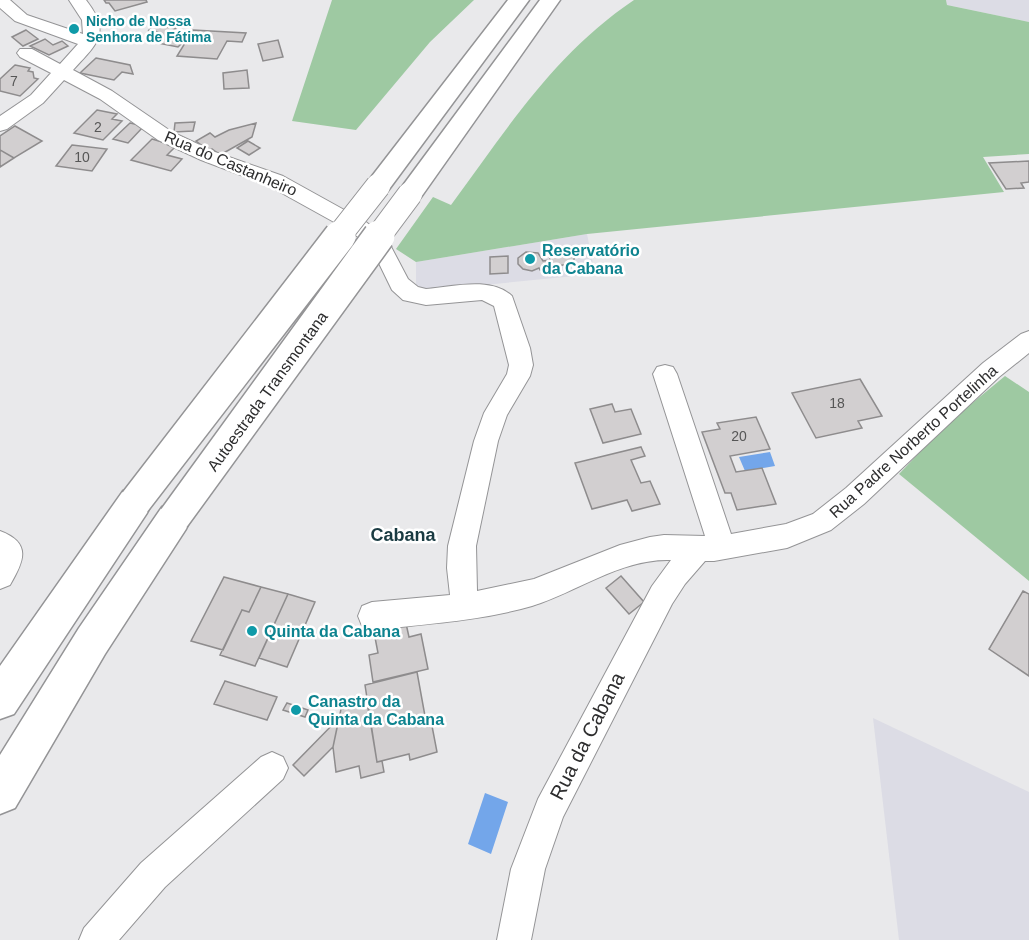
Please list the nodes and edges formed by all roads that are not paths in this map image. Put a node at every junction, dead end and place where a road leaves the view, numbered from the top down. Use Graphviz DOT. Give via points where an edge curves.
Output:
graph roads {
  1 [pos="0,0"];
  2 [pos="77,0"];
  3 [pos="519,0"];
  4 [pos="550,0"];
  5 [pos="88,42"];
  6 [pos="26,53"];
  7 [pos="62,74"];
  8 [pos="0,125"];
  9 [pos="1029,340"];
  10 [pos="665,374"];
  11 [pos="0,543"];
  12 [pos="710,548"];
  13 [pos="0,576"];
  14 [pos="465,605"];
  15 [pos="372,616"];
  16 [pos="0,700"];
  17 [pos="272,768"];
  18 [pos="0,793"];
  19 [pos="96,940"];
  20 [pos="514,940"];
  1 -- 5 [label="street" via="21,18"];
  2 -- 5 [label="street" via="93,24"];
  3 -- 16 [label="highway, Autoestrada Transmontana, bridge" via="135,502"];
  4 -- 18 [label="highway, Autoestrada Transmontana, bridge" via="174,518 92,641"];
  5 -- 7 [label="street"];
  6 -- 7 [label="street"];
  7 -- 8 [label="street" via="31,105"];
  7 -- 14 [label="street, Rua do Castanheiro" via="106,95 165,136 276,181 359,227 380,244 400,284 411,294 430,297 482,292 504,302 521,366 486,441 461,557"];
  9 -- 12 [label="street, Rua Padre Norberto Portelinha" via="822,522 793,534"];
  10 -- 12 [label="street"];
  11 -- 13 [label="street" via="10,552"];
  12 -- 14 [label="street" via="642,550 532,592"];
  12 -- 20 [label="street, Rua da Cabana" via="675,574 557,793 535,847"];
  14 -- 15 [label="street"];
  17 -- 19 [label="street" via="153,875"];
}
